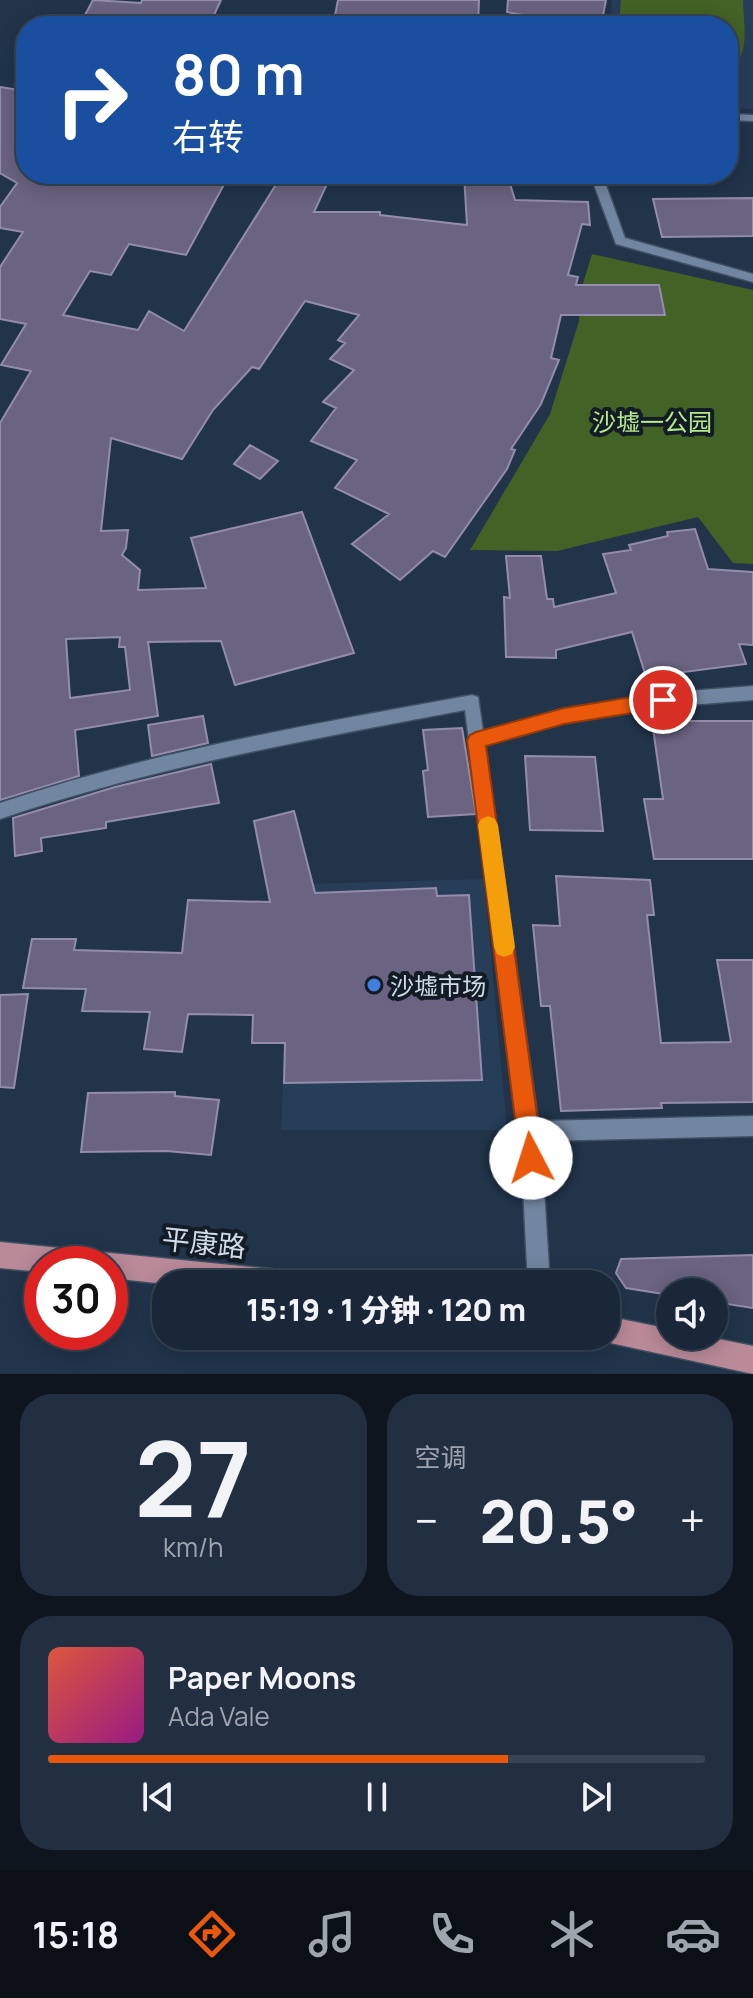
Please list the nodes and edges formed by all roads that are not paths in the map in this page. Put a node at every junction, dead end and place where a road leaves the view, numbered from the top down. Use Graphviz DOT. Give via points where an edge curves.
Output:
graph roads {
  1 [pos="600,184"];
  2 [pos="753,278"];
  3 [pos="753,693"];
  4 [pos="476,740"];
  5 [pos="0,811"];
  6 [pos="753,1126"];
  7 [pos="530,1131"];
  8 [pos="0,1255"];
  9 [pos="24,1257"];
  10 [pos="128,1267"];
  11 [pos="158,1270"];
  12 [pos="538,1270"];
  13 [pos="620,1332"];
  14 [pos="753,1360"];
  1 -- 2 [label="street" via="620,241"];
  3 -- 4 [label="street" via="564,716"];
  4 -- 5 [label="street" via="472,702 217,750"];
  4 -- 7 [label="street"];
  6 -- 7 [label="street"];
  7 -- 12 [label="street"];
  8 -- 9 [label="main road"];
  10 -- 11 [label="main road, 平康路"];
  13 -- 14 [label="main road"];
}
